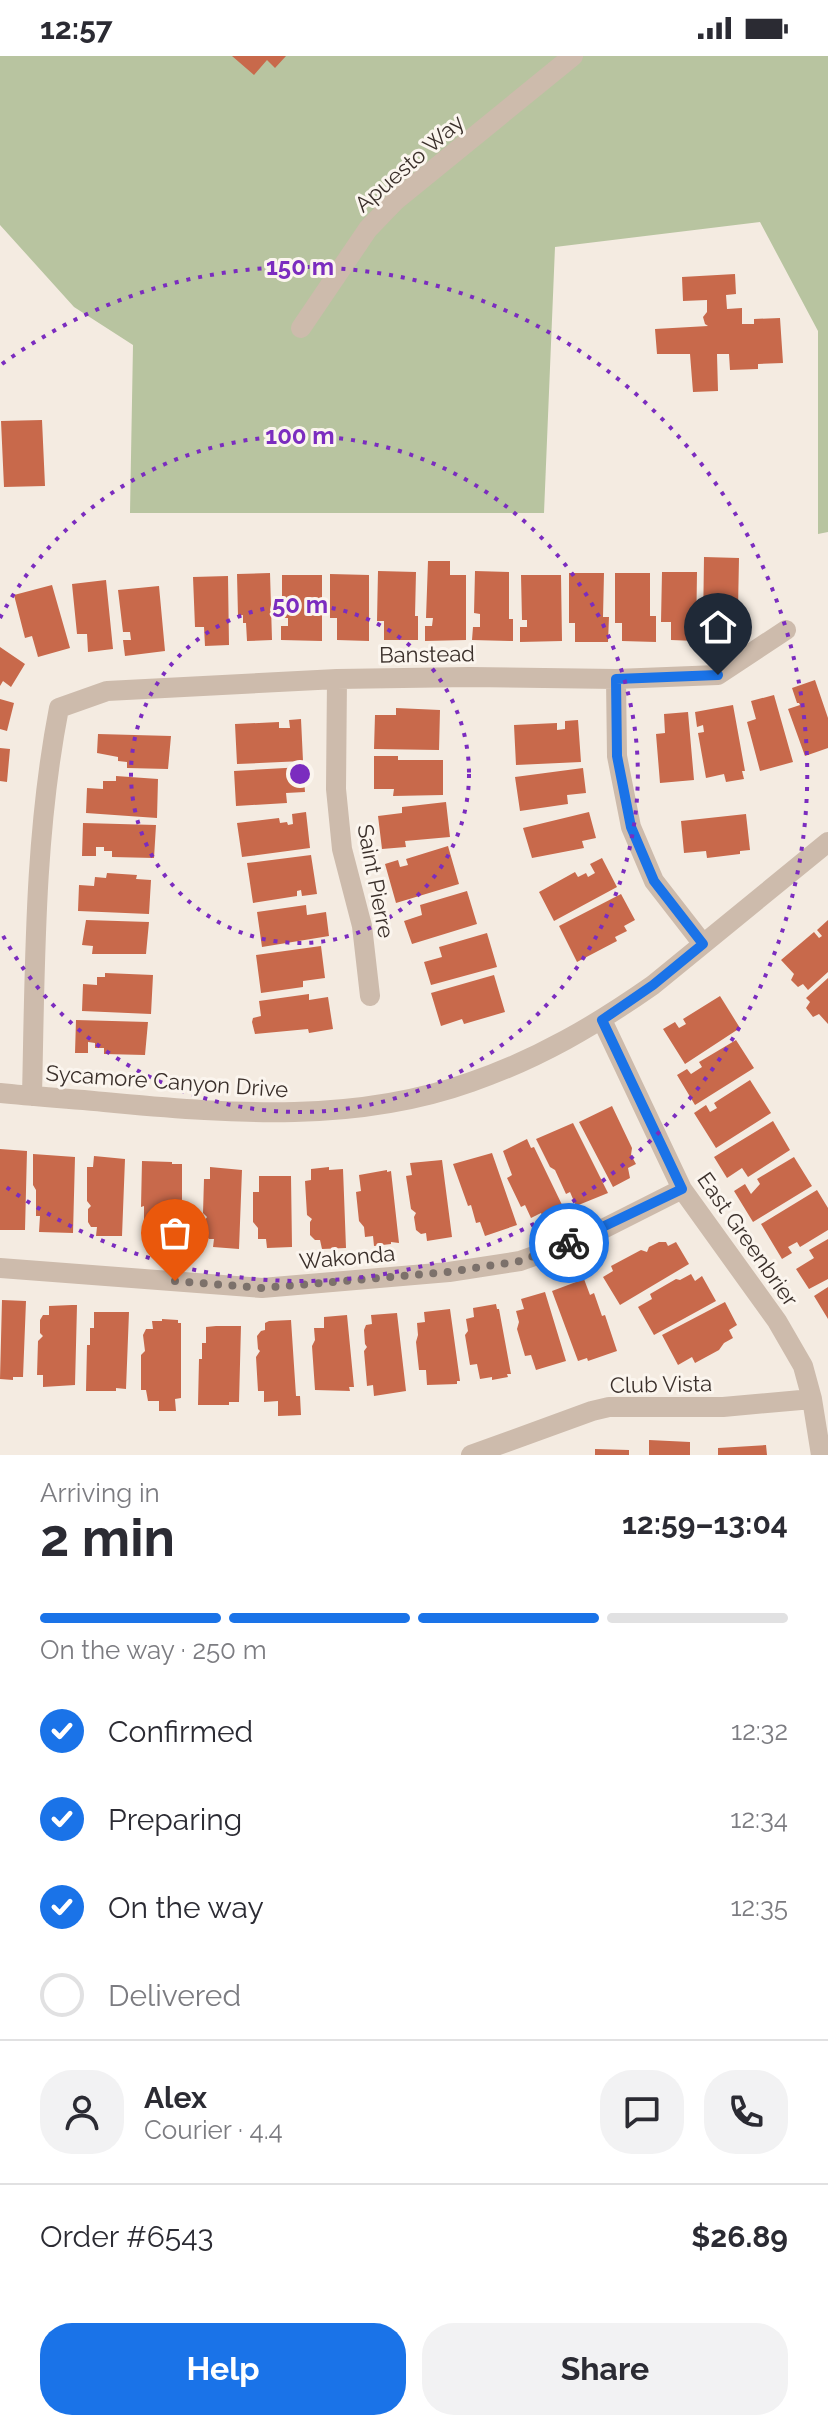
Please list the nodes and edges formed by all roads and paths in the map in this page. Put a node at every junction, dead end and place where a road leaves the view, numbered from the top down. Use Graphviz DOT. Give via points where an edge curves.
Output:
graph roads {
  1 [pos="573,56"];
  2 [pos="301,328"];
  3 [pos="786,630"];
  4 [pos="337,679"];
  5 [pos="616,679"];
  6 [pos="827,845"];
  7 [pos="703,944"];
  8 [pos="370,996"];
  9 [pos="602,1020"];
  10 [pos="0,1093"];
  11 [pos="32,1096"];
  12 [pos="682,1189"];
  13 [pos="0,1268"];
  14 [pos="812,1399"];
  15 [pos="471,1455"];
  16 [pos="821,1455"];
  1 -- 2 [label="street, Apuesto Way" via="395,201 368,229"];
  3 -- 5 [label="street, Banstead" via="718,675"];
  4 -- 5 [label="street, Banstead"];
  4 -- 8 [label="street, Saint Pierre" via="340,834 362,926"];
  4 -- 11 [label="street, Banstead" via="107,691 59,708 49,761 37,905"];
  5 -- 7 [label="street" via="617,756 631,827 654,881"];
  6 -- 7 [label="street, Sycamore Canyon Drive"];
  7 -- 9 [label="street, Sycamore Canyon Drive"];
  9 -- 11 [label="street, Sycamore Canyon Drive" via="564,1043 471,1082 359,1107 253,1114"];
  9 -- 12 [label="street, East Greenbrier"];
  10 -- 11 [label="street, Sycamore Canyon Drive"];
  12 -- 13 [label="street, Wakonda" via="585,1238 520,1261 449,1272 262,1288"];
  12 -- 14 [label="street, East Greenbrier" via="777,1321 803,1366"];
  14 -- 15 [label="street, Club Vista" via="723,1407 609,1407"];
  14 -- 16 [label="street, East Greenbrier"];
}
